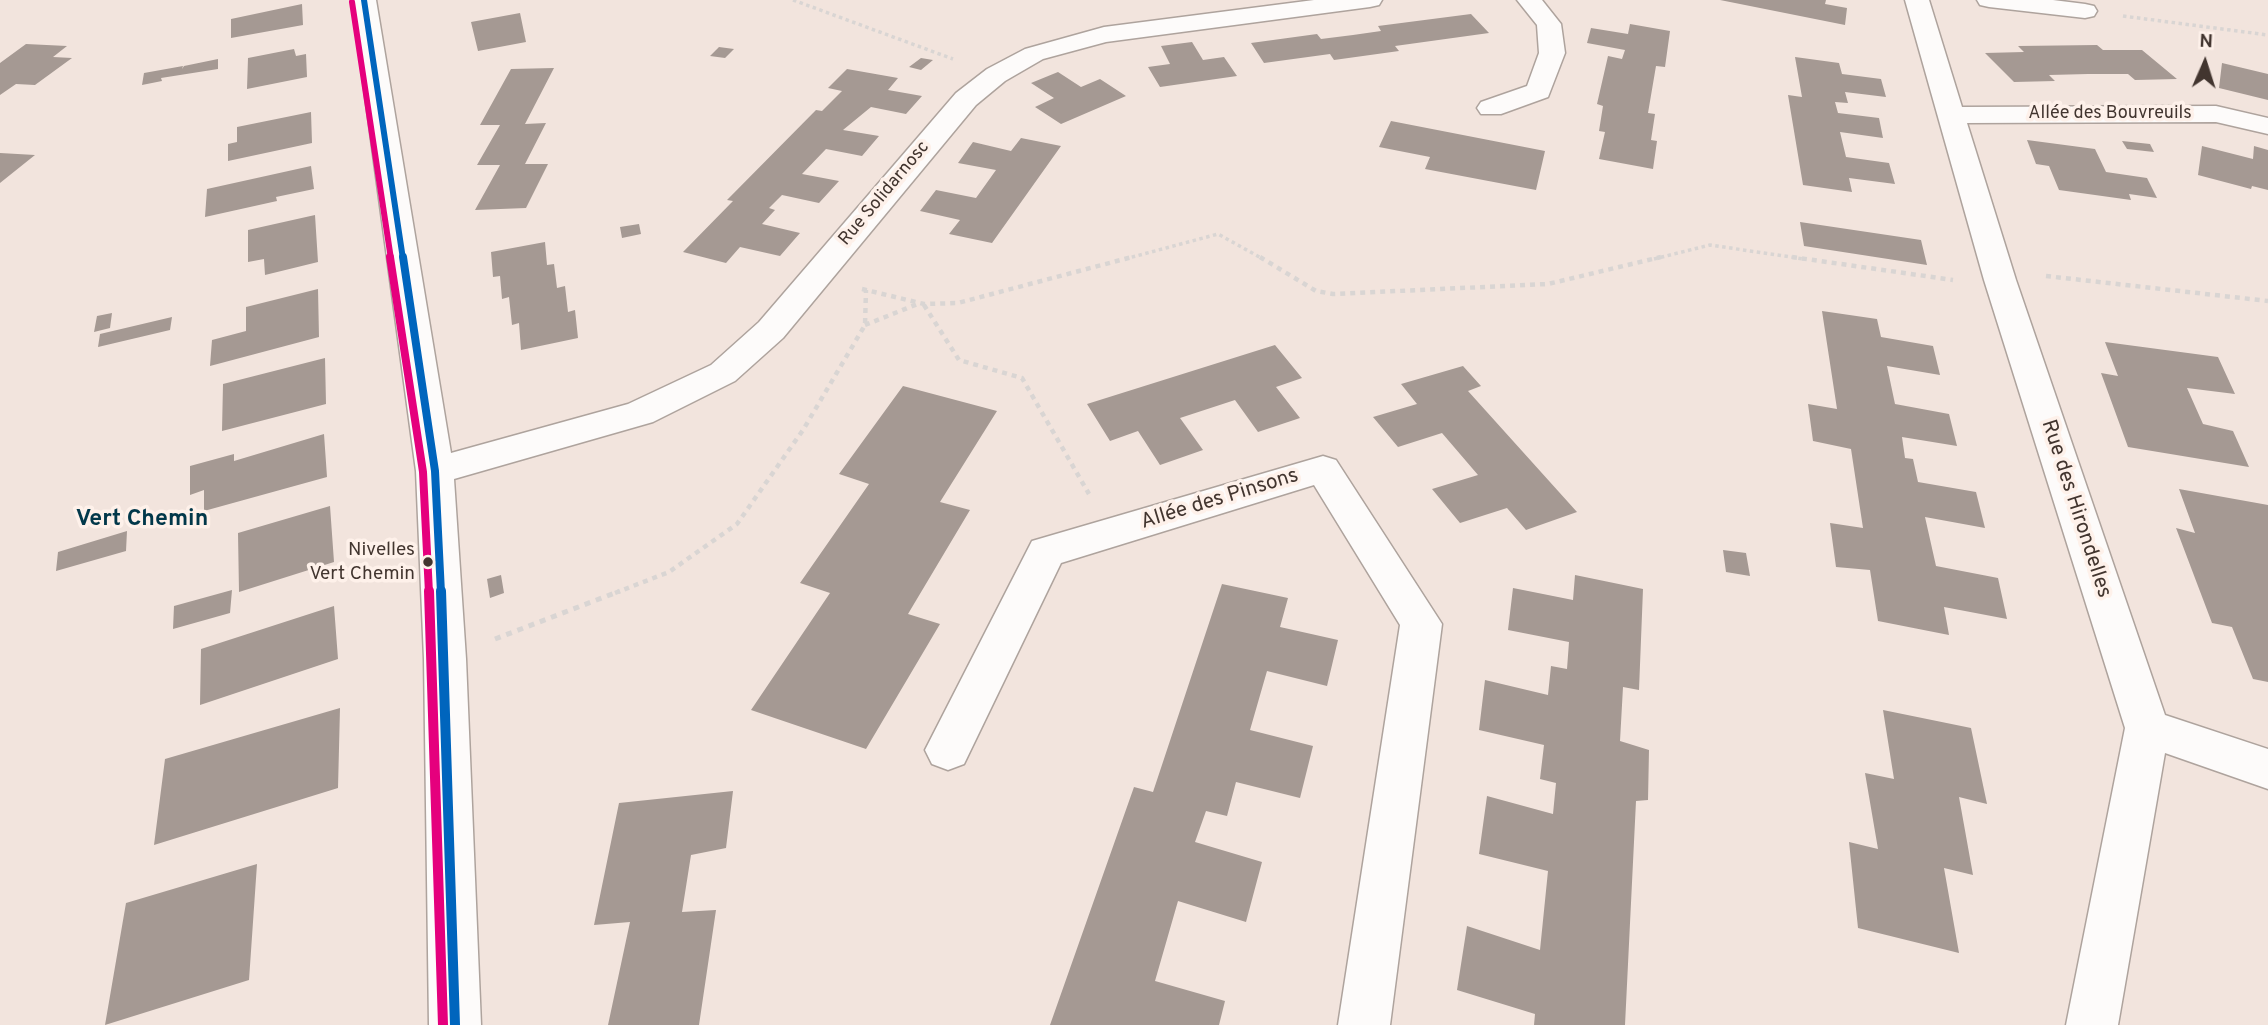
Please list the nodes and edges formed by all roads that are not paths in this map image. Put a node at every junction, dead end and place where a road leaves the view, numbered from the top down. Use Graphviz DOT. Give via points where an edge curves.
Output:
graph roads {
  1 [pos="364,0"];
  2 [pos="1370,0"];
  3 [pos="1529,0"];
  4 [pos="1917,0"];
  5 [pos="1989,0"];
  6 [pos="2085,11"];
  7 [pos="1177,12"];
  8 [pos="1492,108"];
  9 [pos="1951,115"];
  10 [pos="2268,126"];
  11 [pos="435,471"];
  12 [pos="2147,728"];
  13 [pos="948,750"];
  14 [pos="2268,769"];
  15 [pos="455,1025"];
  16 [pos="1364,1025"];
  17 [pos="2092,1025"];
  1 -- 11 [label="street"];
  2 -- 7 [label="street, Rue Solidarnosc"];
  3 -- 8 [label="street" via="1549,24 1552,53 1539,91"];
  4 -- 9 [label="street, Rue des Hirondelles"];
  5 -- 6 [label="street"];
  7 -- 11 [label="street, Rue Solidarnosc" via="1034,54 996,75 966,99 771,330 723,373 640,413"];
  9 -- 10 [label="street, Allée des Bouvreuils" via="2216,114"];
  9 -- 12 [label="street, Rue des Hirondelles"];
  11 -- 15 [label="street"];
  12 -- 14 [label="street"];
  12 -- 17 [label="street, Rue des Hirondelles"];
  13 -- 16 [label="street, Allée des Pinsons" via="1046,552 1323,469 1421,624"];
}
